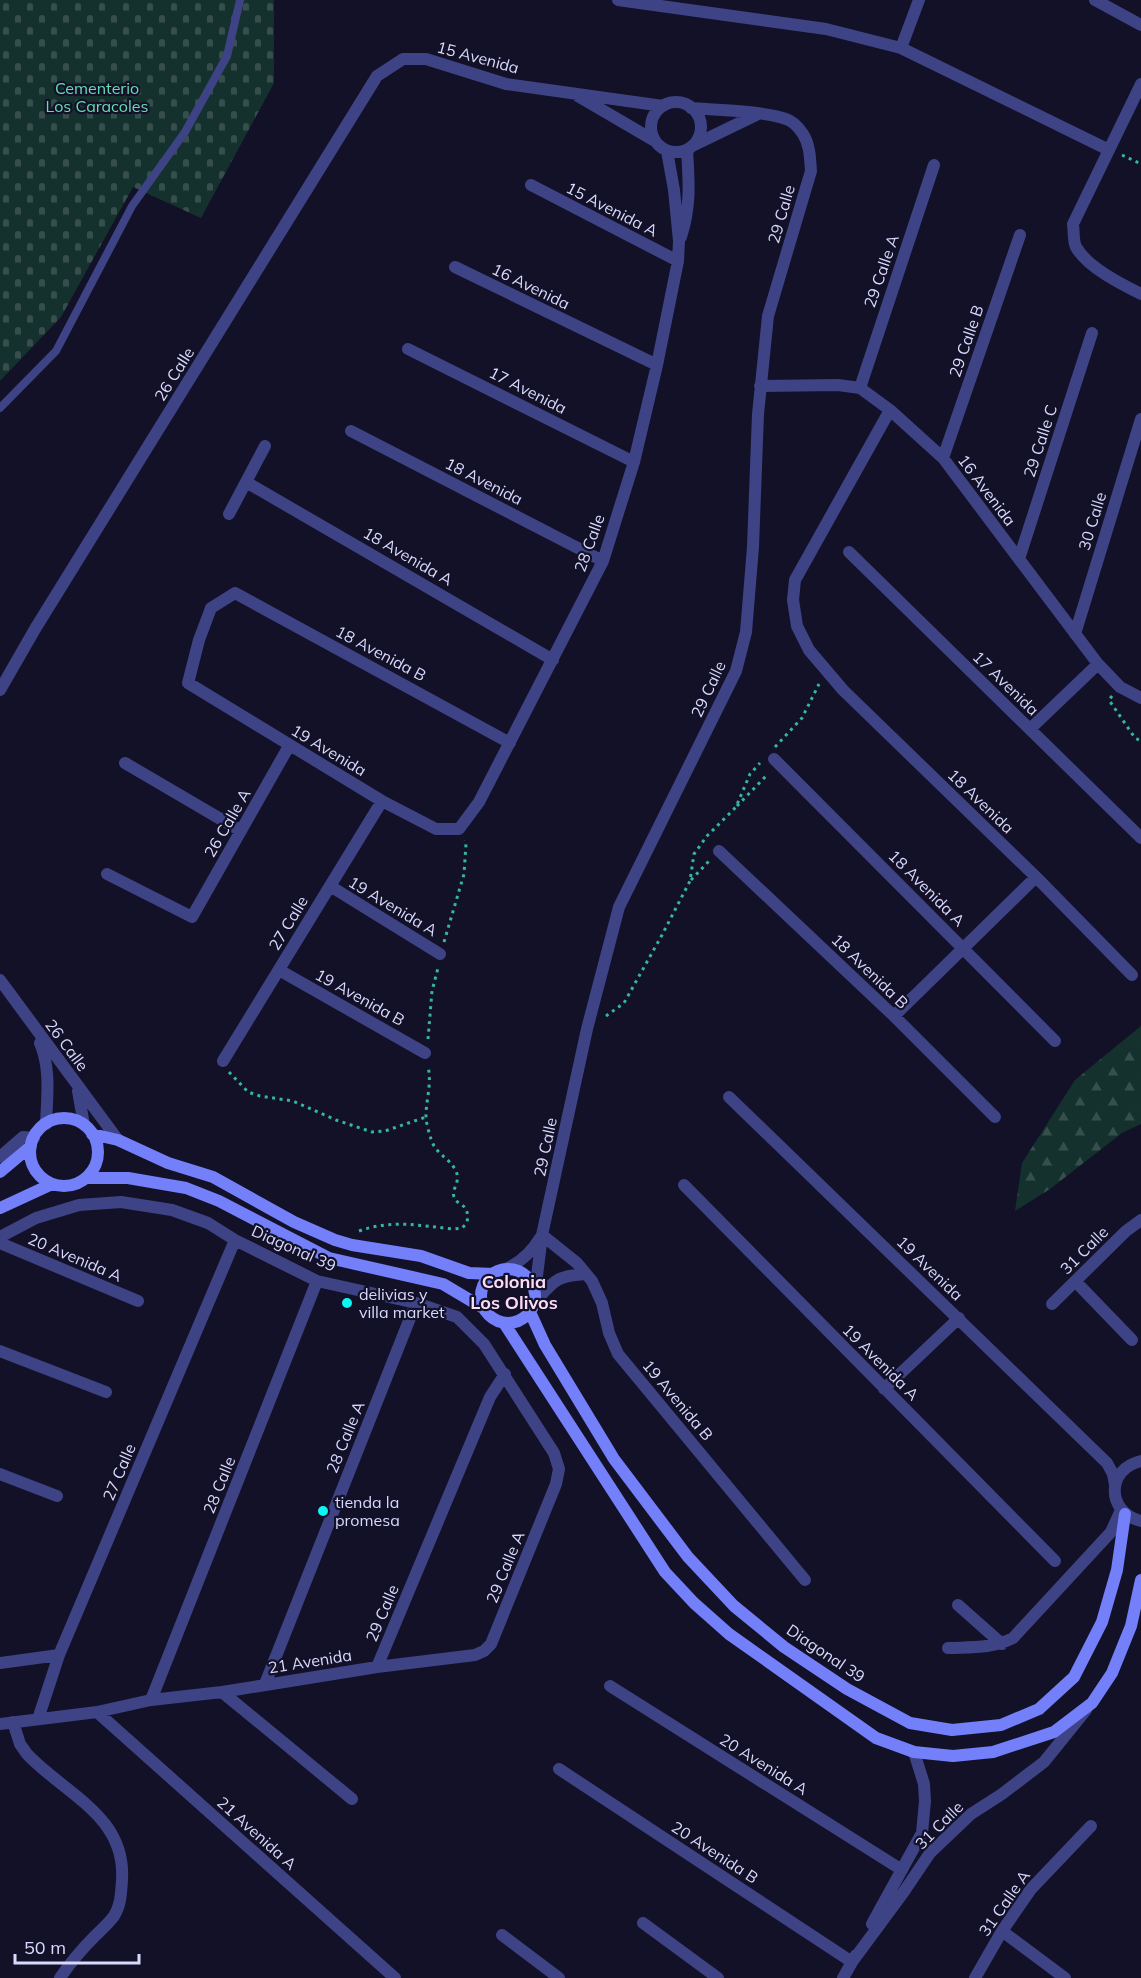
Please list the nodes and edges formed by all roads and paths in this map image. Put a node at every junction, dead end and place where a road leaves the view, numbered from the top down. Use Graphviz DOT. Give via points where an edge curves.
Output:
graph roads {
  1 [pos="240,0"];
  2 [pos="618,0"];
  3 [pos="919,0"];
  4 [pos="1095,0"];
  5 [pos="1141,25"];
  6 [pos="901,48"];
  7 [pos="377,76"];
  8 [pos="1141,84"];
  9 [pos="574,94"];
  10 [pos="663,106"];
  11 [pos="692,108"];
  12 [pos="758,114"];
  13 [pos="655,141"];
  14 [pos="690,147"];
  15 [pos="1109,150"];
  16 [pos="667,151"];
  17 [pos="1141,164"];
  18 [pos="934,165"];
  19 [pos="531,185"];
  20 [pos="1020,235"];
  21 [pos="679,241"];
  22 [pos="678,261"];
  23 [pos="455,267"];
  24 [pos="1141,294"];
  25 [pos="1092,333"];
  26 [pos="408,349"];
  27 [pos="657,365"];
  28 [pos="760,386"];
  29 [pos="860,388"];
  30 [pos="0,408"];
  31 [pos="890,410"];
  32 [pos="1141,418"];
  33 [pos="351,431"];
  34 [pos="266,446"];
  35 [pos="943,458"];
  36 [pos="634,462"];
  37 [pos="246,482"];
  38 [pos="229,514"];
  39 [pos="849,552"];
  40 [pos="1018,559"];
  41 [pos="603,561"];
  42 [pos="1075,634"];
  43 [pos="553,660"];
  44 [pos="1098,664"];
  45 [pos="188,684"];
  46 [pos="0,690"];
  47 [pos="1141,698"];
  48 [pos="1109,700"];
  49 [pos="1030,729"];
  50 [pos="1141,741"];
  51 [pos="510,742"];
  52 [pos="289,746"];
  53 [pos="776,761"];
  54 [pos="124,763"];
  55 [pos="382,801"];
  56 [pos="736,807"];
  57 [pos="459,829"];
  58 [pos="241,831"];
  59 [pos="1141,838"];
  60 [pos="719,851"];
  61 [pos="107,874"];
  62 [pos="1036,877"];
  63 [pos="690,881"];
  64 [pos="330,886"];
  65 [pos="964,948"];
  66 [pos="440,954"];
  67 [pos="279,970"];
  68 [pos="1132,975"];
  69 [pos="0,980"];
  70 [pos="894,1016"];
  71 [pos="30,1023"];
  72 [pos="1055,1041"];
  73 [pos="425,1053"];
  74 [pos="223,1061"];
  75 [pos="78,1086"];
  76 [pos="729,1096"];
  77 [pos="426,1117"];
  78 [pos="995,1117"];
  79 [pos="46,1124"];
  80 [pos="88,1129"];
  81 [pos="118,1140"];
  82 [pos="32,1142"];
  83 [pos="0,1157"];
  84 [pos="0,1172"];
  85 [pos="86,1178"];
  86 [pos="52,1184"];
  87 [pos="684,1185"];
  88 [pos="0,1208"];
  89 [pos="1141,1220"];
  90 [pos="542,1235"];
  91 [pos="0,1237"];
  92 [pos="235,1240"];
  93 [pos="335,1240"];
  94 [pos="0,1244"];
  95 [pos="500,1272"];
  96 [pos="586,1274"];
  97 [pos="317,1281"];
  98 [pos="1076,1282"];
  99 [pos="138,1301"];
  100 [pos="533,1302"];
  101 [pos="416,1303"];
  102 [pos="1052,1304"];
  103 [pos="485,1309"];
  104 [pos="959,1318"];
  105 [pos="504,1323"];
  106 [pos="1132,1340"];
  107 [pos="0,1351"];
  108 [pos="505,1374"];
  109 [pos="884,1389"];
  110 [pos="106,1392"];
  111 [pos="1141,1461"];
  112 [pos="1107,1463"];
  113 [pos="1126,1467"];
  114 [pos="0,1474"];
  115 [pos="556,1484"];
  116 [pos="1115,1485"];
  117 [pos="57,1496"];
  118 [pos="1123,1512"];
  119 [pos="1141,1521"];
  120 [pos="1055,1561"];
  121 [pos="805,1580"];
  122 [pos="1141,1580"];
  123 [pos="958,1605"];
  124 [pos="1002,1644"];
  125 [pos="948,1648"];
  126 [pos="58,1655"];
  127 [pos="475,1655"];
  128 [pos="0,1663"];
  129 [pos="377,1667"];
  130 [pos="265,1684"];
  131 [pos="610,1686"];
  132 [pos="222,1692"];
  133 [pos="152,1700"];
  134 [pos="1092,1703"];
  135 [pos="97,1712"];
  136 [pos="38,1719"];
  137 [pos="6,1723"];
  138 [pos="914,1752"];
  139 [pos="559,1769"];
  140 [pos="352,1799"];
  141 [pos="1092,1826"];
  142 [pos="902,1870"];
  143 [pos="643,1923"];
  144 [pos="1002,1931"];
  145 [pos="502,1935"];
  146 [pos="852,1962"];
  147 [pos="60,1978"];
  148 [pos="395,1978"];
  149 [pos="559,1978"];
  150 [pos="718,1978"];
  151 [pos="843,1978"];
  152 [pos="975,1978"];
  153 [pos="1065,1978"];
  1 -- 30 [label="lane" via="227,56 185,132 132,206 56,351"];
  2 -- 6 [label="street" via="826,29"];
  3 -- 6 [label="street"];
  4 -- 5 [label="street"];
  6 -- 15 [label="street"];
  7 -- 9 [label="street, 15 Avenida" via="403,59 426,59 506,84"];
  7 -- 46 [label="street, 26 Calle"];
  8 -- 15 [label="street"];
  9 -- 10 [label="street, 15 Avenida"];
  9 -- 13 [label="street, 15 Avenida"];
  10 -- 11 [label="street" via="678,102"];
  10 -- 13 [label="street" via="651,122"];
  11 -- 12 [label="street"];
  11 -- 14 [label="street" via="700,128"];
  12 -- 14 [label="street"];
  12 -- 28 [label="street, 29 Calle" via="786,119 795,125 810,150 811,171 768,316"];
  13 -- 16 [label="street"];
  14 -- 16 [label="street" via="679,152"];
  14 -- 21 [label="street, 28 Calle" via="690,193"];
  15 -- 17 [label="path"];
  15 -- 24 [label="street" via="1073,224 1075,245 1087,260"];
  16 -- 21 [label="street, 28 Calle"];
  18 -- 29 [label="street, 29 Calle A"];
  19 -- 22 [label="street, 15 Avenida A"];
  20 -- 35 [label="street, 29 Calle B"];
  21 -- 22 [label="street, 28 Calle"];
  22 -- 27 [label="street, 28 Calle"];
  23 -- 27 [label="street, 16 Avenida"];
  25 -- 40 [label="street, 29 Calle C"];
  26 -- 36 [label="street, 17 Avenida"];
  27 -- 36 [label="street, 28 Calle"];
  28 -- 29 [label="street"];
  28 -- 90 [label="street, 29 Calle" via="746,632 736,671 619,907 587,1029"];
  29 -- 31 [label="street, 16 Avenida"];
  31 -- 35 [label="street, 16 Avenida"];
  31 -- 62 [label="street, 18 Avenida" via="795,580 797,627 809,650 843,690"];
  32 -- 42 [label="street, 30 Calle"];
  33 -- 41 [label="street, 18 Avenida"];
  34 -- 37 [label="street"];
  35 -- 40 [label="street, 16 Avenida"];
  36 -- 41 [label="street, 28 Calle"];
  37 -- 38 [label="street"];
  37 -- 43 [label="street, 18 Avenida A"];
  39 -- 49 [label="street, 17 Avenida"];
  40 -- 42 [label="street, 16 Avenida"];
  41 -- 43 [label="street, 28 Calle"];
  42 -- 44 [label="street, 16 Avenida"];
  43 -- 51 [label="street, 28 Calle"];
  44 -- 47 [label="street, 16 Avenida" via="1120,687"];
  44 -- 49 [label="street"];
  45 -- 51 [label="street, 18 Avenida B" via="211,609 235,593"];
  45 -- 52 [label="street, 19 Avenida"];
  48 -- 50 [label="path"];
  49 -- 59 [label="street, 17 Avenida"];
  51 -- 57 [label="street, 28 Calle" via="480,802"];
  52 -- 55 [label="street, 19 Avenida"];
  52 -- 58 [label="street, 26 Calle A"];
  53 -- 56 [label="path"];
  53 -- 65 [label="street, 18 Avenida A"];
  54 -- 58 [label="street"];
  55 -- 57 [label="street, 19 Avenida" via="436,829"];
  55 -- 64 [label="street, 27 Calle"];
  57 -- 66 [label="path" via="466,844 464,874"];
  58 -- 61 [label="street, 26 Calle A" via="192,917"];
  60 -- 63 [label="path"];
  60 -- 70 [label="street, 18 Avenida B"];
  62 -- 65 [label="street"];
  62 -- 68 [label="street, 18 Avenida"];
  64 -- 66 [label="street, 19 Avenida A"];
  64 -- 67 [label="street, 27 Calle"];
  65 -- 70 [label="street"];
  65 -- 72 [label="street, 18 Avenida A"];
  66 -- 73 [label="path"];
  67 -- 73 [label="street, 19 Avenida B"];
  67 -- 74 [label="street, 27 Calle"];
  69 -- 71 [label="street, 26 Calle"];
  70 -- 78 [label="street, 18 Avenida B"];
  71 -- 75 [label="street, 26 Calle"];
  71 -- 79 [label="street, 26 Calle" via="46,1058"];
  73 -- 77 [label="path" via="430,1087"];
  74 -- 77 [label="path" via="248,1092 293,1101 372,1132"];
  75 -- 80 [label="street, 26 Calle"];
  75 -- 81 [label="street, 26 Calle"];
  76 -- 104 [label="street, 19 Avenida"];
  77 -- 93 [label="path" via="435,1150 457,1173 453,1194 465,1208 467,1223 454,1229 402,1223 376,1225"];
  79 -- 80 [label="street" via="65,1119"];
  79 -- 82 [label="street"];
  80 -- 81 [label="street, Diagonal 39"];
  80 -- 85 [label="street" via="97,1145 98,1157"];
  81 -- 93 [label="street, Diagonal 39" via="213,1178"];
  82 -- 83 [label="street" via="23,1137"];
  82 -- 84 [label="street"];
  82 -- 86 [label="street" via="34,1169"];
  85 -- 86 [label="street" via="70,1185"];
  85 -- 103 [label="street, Diagonal 39" via="128,1178 186,1188 329,1258 443,1284"];
  86 -- 88 [label="street"];
  87 -- 109 [label="street, 19 Avenida A"];
  89 -- 98 [label="street, 31 Calle"];
  90 -- 95 [label="street, 29 Calle" via="519,1263"];
  90 -- 96 [label="street, 19 Avenida B"];
  90 -- 100 [label="street, 29 Calle"];
  91 -- 92 [label="street, Diagonal 39" via="36,1218 79,1205 121,1202 172,1210 208,1223"];
  92 -- 97 [label="street, Diagonal 39"];
  92 -- 126 [label="street, 27 Calle"];
  93 -- 95 [label="street, Diagonal 39" via="421,1256 469,1273"];
  94 -- 99 [label="street, 20 Avenida A"];
  95 -- 100 [label="street" via="514,1270 528,1278"];
  95 -- 103 [label="street" via="487,1280 482,1289"];
  96 -- 100 [label="street" via="560,1277"];
  96 -- 121 [label="street, 19 Avenida B" via="597,1291 618,1354"];
  97 -- 101 [label="street, Diagonal 39"];
  97 -- 133 [label="street, 28 Calle"];
  98 -- 102 [label="street, 31 Calle"];
  98 -- 106 [label="street"];
  100 -- 105 [label="street" via="519,1321"];
  100 -- 118 [label="street, Diagonal 39" via="545,1345 614,1459 688,1557 734,1606 784,1647 910,1723 952,1730 1001,1725 1039,1709 1074,1677 1102,1622 1117,1570"];
  101 -- 108 [label="street, Diagonal 39" via="457,1317 484,1344"];
  101 -- 130 [label="street, 28 Calle A"];
  103 -- 105 [label="street" via="496,1321"];
  104 -- 109 [label="street"];
  104 -- 112 [label="street, 19 Avenida"];
  105 -- 138 [label="street" via="665,1572 729,1634 876,1738"];
  107 -- 110 [label="street"];
  108 -- 115 [label="street, Diagonal 39" via="554,1453 559,1469"];
  108 -- 129 [label="street, 29 Calle" via="490,1398"];
  109 -- 120 [label="street, 19 Avenida A"];
  111 -- 113 [label="street"];
  112 -- 113 [label="street"];
  112 -- 116 [label="street, 19 Avenida"];
  113 -- 116 [label="street"];
  114 -- 117 [label="street"];
  115 -- 127 [label="street, 29 Calle A" via="491,1644"];
  116 -- 118 [label="street, 19 Avenida" via="1116,1501"];
  118 -- 119 [label="street"];
  118 -- 124 [label="street" via="1111,1532 1013,1638"];
  122 -- 134 [label="street" via="1131,1626 1112,1674"];
  123 -- 124 [label="street"];
  124 -- 125 [label="street"];
  126 -- 128 [label="street"];
  126 -- 136 [label="street, 27 Calle"];
  127 -- 129 [label="street, 21 Avenida"];
  129 -- 130 [label="street, 21 Avenida"];
  130 -- 132 [label="street, 21 Avenida"];
  131 -- 142 [label="street, 20 Avenida A"];
  132 -- 133 [label="street, 21 Avenida"];
  132 -- 140 [label="street"];
  133 -- 135 [label="street, 21 Avenida"];
  134 -- 138 [label="street" via="1054,1732 993,1752 953,1756"];
  134 -- 146 [label="street, 31 Calle" via="1044,1762 971,1814 930,1853"];
  135 -- 136 [label="street, 21 Avenida"];
  135 -- 148 [label="street, 21 Avenida A"];
  136 -- 137 [label="street, 21 Avenida"];
  137 -- 147 [label="street" via="27,1754 104,1821 121,1858 118,1910"];
  138 -- 142 [label="street, 31 Calle" via="924,1784 922,1833"];
  139 -- 146 [label="street, 20 Avenida B"];
  141 -- 144 [label="street, 31 Calle A" via="1031,1889"];
  142 -- 146 [label="street, 31 Calle"];
  143 -- 150 [label="street"];
  144 -- 152 [label="street, 31 Calle A"];
  144 -- 153 [label="street"];
  145 -- 149 [label="street"];
  146 -- 151 [label="street, 31 Calle"];
}
